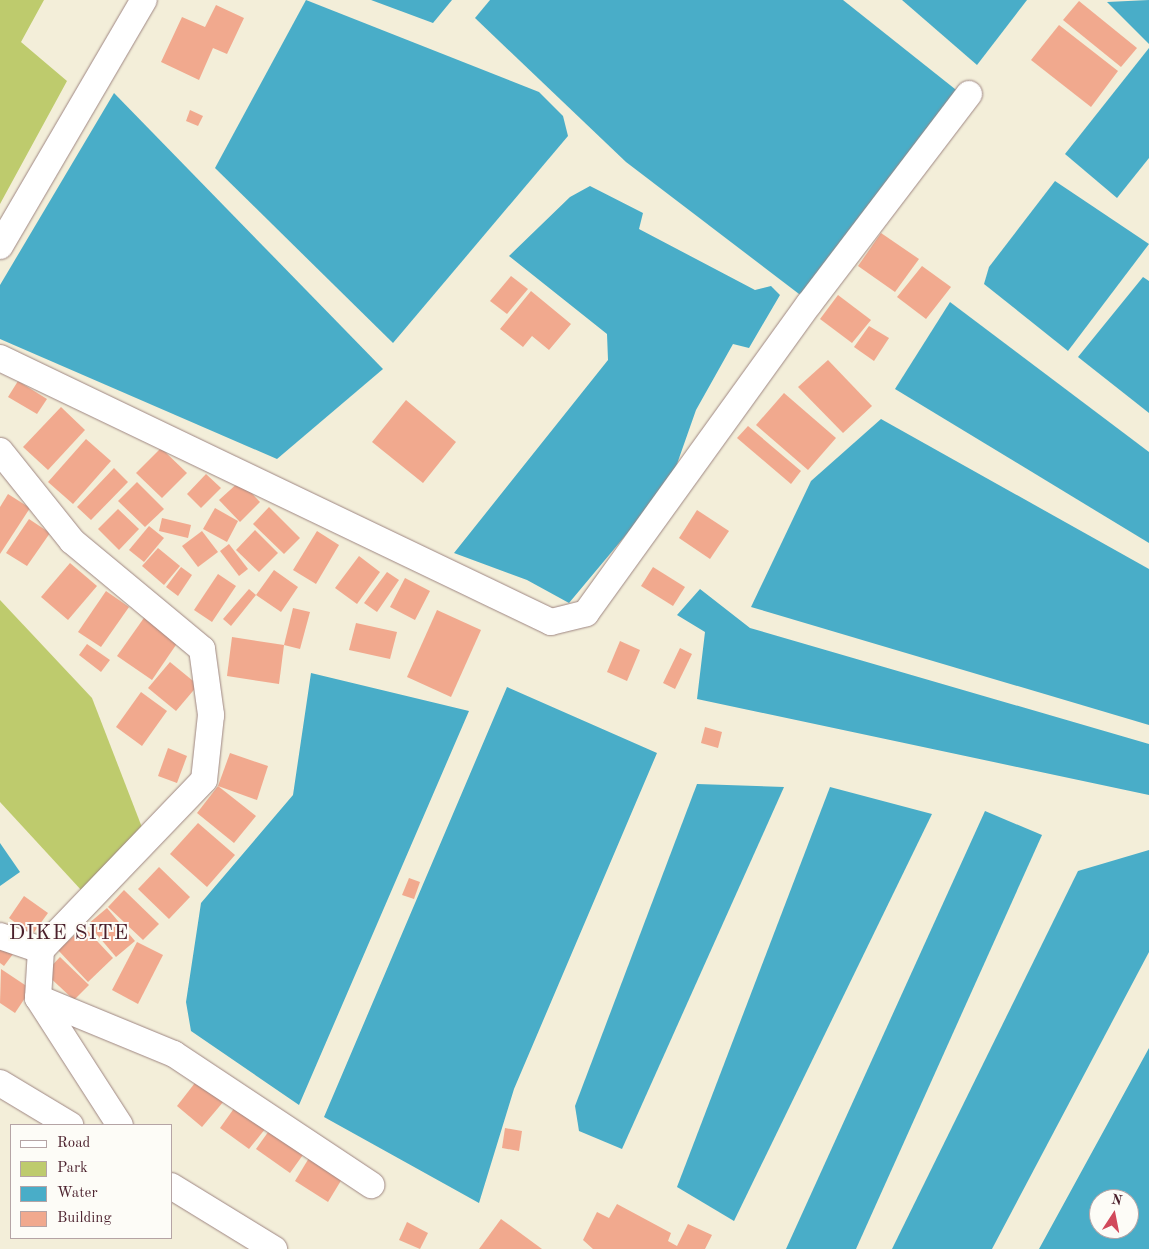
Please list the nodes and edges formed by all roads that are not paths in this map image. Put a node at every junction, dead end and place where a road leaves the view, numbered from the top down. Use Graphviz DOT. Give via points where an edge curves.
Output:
graph roads {
  1 [pos="144,0"];
  2 [pos="969,94"];
  3 [pos="0,246"];
  4 [pos="0,358"];
  5 [pos="0,451"];
  6 [pos="0,936"];
  7 [pos="42,950"];
  8 [pos="38,998"];
  9 [pos="0,1083"];
  10 [pos="68,1124"];
  11 [pos="119,1124"];
  12 [pos="371,1185"];
  13 [pos="172,1187"];
  14 [pos="274,1249"];
  1 -- 3 [label="street"];
  2 -- 4 [label="street" via="809,304 586,613 551,622"];
  5 -- 7 [label="street" via="72,541 202,649 211,715 204,780"];
  6 -- 7 [label="street"];
  7 -- 8 [label="street"];
  8 -- 11 [label="street"];
  8 -- 12 [label="street" via="174,1054"];
  9 -- 10 [label="street"];
  13 -- 14 [label="street"];
}
